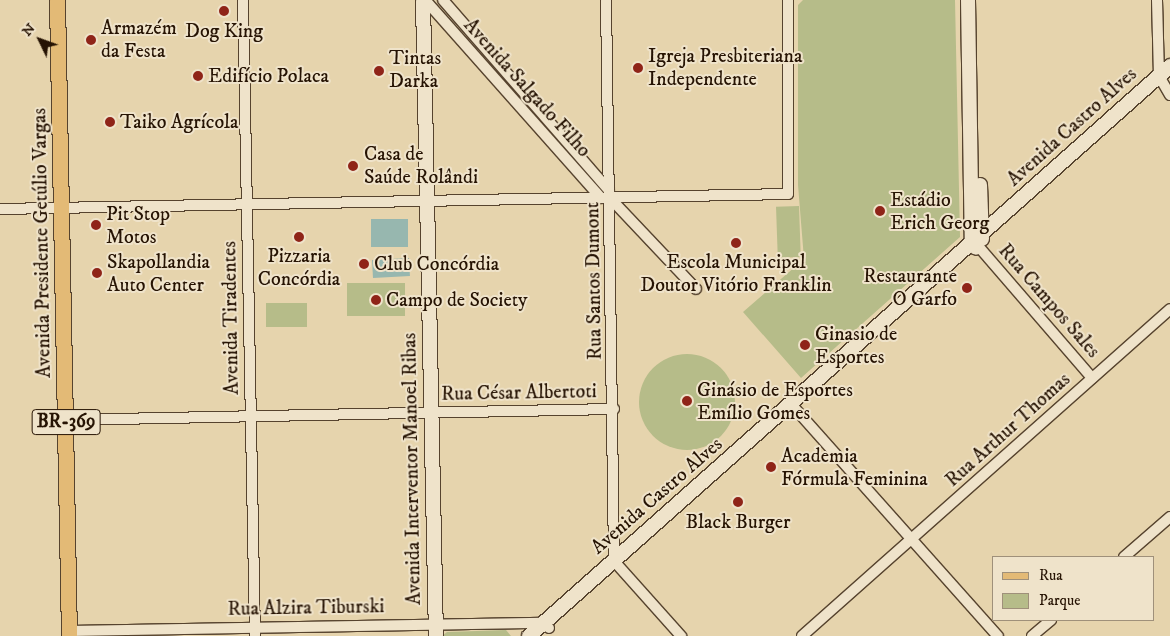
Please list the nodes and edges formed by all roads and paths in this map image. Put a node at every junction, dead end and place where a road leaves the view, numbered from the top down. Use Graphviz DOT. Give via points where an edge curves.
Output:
graph roads {
  1 [pos="57,0"];
  2 [pos="243,0"];
  3 [pos="443,0"];
  4 [pos="606,0"];
  5 [pos="788,0"];
  6 [pos="968,0"];
  7 [pos="976,0"];
  8 [pos="1157,0"];
  9 [pos="425,1"];
  10 [pos="1170,66"];
  11 [pos="506,82"];
  12 [pos="1165,83"];
  13 [pos="606,195"];
  14 [pos="428,202"];
  15 [pos="246,205"];
  16 [pos="61,208"];
  17 [pos="0,209"];
  18 [pos="978,244"];
  19 [pos="696,289"];
  20 [pos="1170,309"];
  21 [pos="1092,378"];
  22 [pos="794,407"];
  23 [pos="614,409"];
  24 [pos="430,412"];
  25 [pos="251,416"];
  26 [pos="66,420"];
  27 [pos="1170,517"];
  28 [pos="912,539"];
  29 [pos="1125,556"];
  30 [pos="616,564"];
  31 [pos="1050,621"];
  32 [pos="544,629"];
  33 [pos="436,630"];
  34 [pos="255,631"];
  35 [pos="69,633"];
  36 [pos="529,636"];
  37 [pos="681,636"];
  38 [pos="802,636"];
  39 [pos="998,636"];
  40 [pos="1032,636"];
  1 -- 16 [label="main road, Avenida Presidente Getúlio Vargas / BR-369"];
  2 -- 15 [label="street, Avenida Tiradentes"];
  3 -- 11 [label="street, Avenida Salgado Filho"];
  4 -- 13 [label="street, Rua Santos Dumont"];
  5 -- 13 [label="street" via="788,194"];
  6 -- 18 [label="street"];
  7 -- 18 [label="street"];
  8 -- 12 [label="street"];
  9 -- 11 [label="street, Avenida Salgado Filho"];
  9 -- 14 [label="street, Avenida Interventor Manoel Ribas"];
  10 -- 12 [label="street, Avenida Castro Alves"];
  11 -- 13 [label="street, Avenida Salgado Filho"];
  12 -- 18 [label="street, Avenida Castro Alves" via="1058,171"];
  13 -- 14 [label="street"];
  13 -- 19 [label="street, Avenida Salgado Filho"];
  13 -- 23 [label="street, Rua Santos Dumont"];
  14 -- 15 [label="street"];
  14 -- 24 [label="street, Avenida Interventor Manoel Ribas"];
  15 -- 16 [label="street"];
  15 -- 25 [label="street, Avenida Tiradentes"];
  16 -- 17 [label="street"];
  16 -- 26 [label="main road, Avenida Presidente Getúlio Vargas / BR-369"];
  18 -- 21 [label="street, Rua Campos Sales"];
  18 -- 22 [label="street, Avenida Castro Alves"];
  20 -- 21 [label="street, Rua Arthur Thomas"];
  21 -- 28 [label="street, Rua Arthur Thomas"];
  22 -- 28 [label="street"];
  22 -- 30 [label="street, Avenida Castro Alves"];
  23 -- 24 [label="street, Rua César Albertoti"];
  23 -- 30 [label="street, Rua Santos Dumont"];
  24 -- 25 [label="street, Rua César Albertoti"];
  24 -- 33 [label="street, Avenida Interventor Manoel Ribas"];
  25 -- 26 [label="street, Rua César Albertoti"];
  25 -- 34 [label="street, Avenida Tiradentes"];
  26 -- 35 [label="main road, Avenida Presidente Getúlio Vargas / BR-369"];
  27 -- 29 [label="street"];
  28 -- 38 [label="street, Rua Arthur Thomas"];
  28 -- 39 [label="street"];
  30 -- 32 [label="street, Avenida Castro Alves"];
  30 -- 37 [label="street"];
  31 -- 40 [label="street"];
  32 -- 33 [label="street, Rua Alzira Tiburski"];
  32 -- 36 [label="street, Avenida Castro Alves"];
  33 -- 34 [label="street, Rua Alzira Tiburski"];
  34 -- 35 [label="street, Rua Alzira Tiburski"];
}
